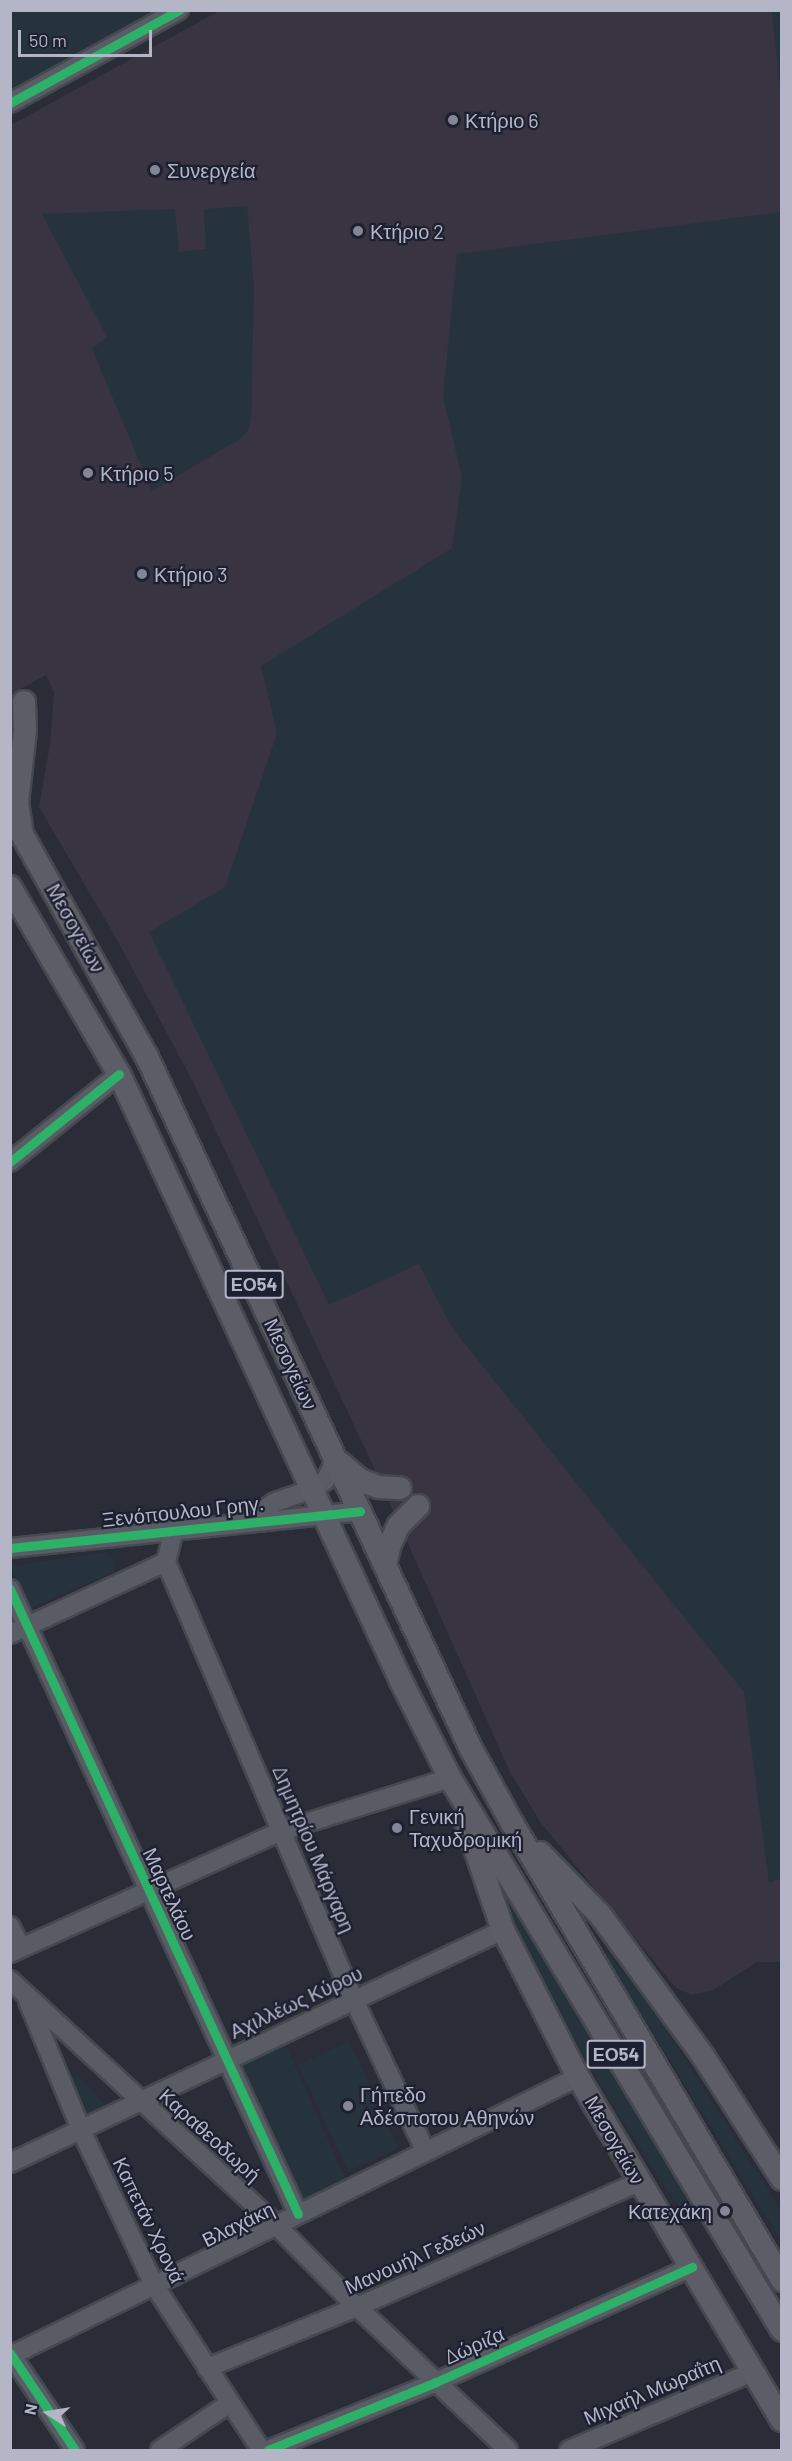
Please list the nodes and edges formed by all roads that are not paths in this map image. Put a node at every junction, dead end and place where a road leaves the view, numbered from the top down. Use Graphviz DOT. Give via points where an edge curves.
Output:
graph roads {
  1 [pos="179,10"];
  2 [pos="10,103"];
  3 [pos="24,702"];
  4 [pos="10,813"];
  5 [pos="22,832"];
  6 [pos="10,886"];
  7 [pos="119,1074"];
  8 [pos="10,1162"];
  9 [pos="333,1454"];
  10 [pos="400,1488"];
  11 [pos="313,1489"];
  12 [pos="418,1506"];
  13 [pos="360,1510"];
  14 [pos="325,1514"];
  15 [pos="245,1522"];
  16 [pos="174,1530"];
  17 [pos="10,1548"];
  18 [pos="166,1562"];
  19 [pos="385,1564"];
  20 [pos="10,1589"];
  21 [pos="18,1631"];
  22 [pos="450,1778"];
  23 [pos="512,1824"];
  24 [pos="281,1831"];
  25 [pos="149,1891"];
  26 [pos="10,1926"];
  27 [pos="503,1930"];
  28 [pos="16,1950"];
  29 [pos="10,1980"];
  30 [pos="25,1994"];
  31 [pos="354,2000"];
  32 [pos="228,2059"];
  33 [pos="578,2077"];
  34 [pos="141,2103"];
  35 [pos="82,2132"];
  36 [pos="426,2152"];
  37 [pos="10,2163"];
  38 [pos="782,2179"];
  39 [pos="639,2182"];
  40 [pos="298,2214"];
  41 [pos="276,2225"];
  42 [pos="692,2267"];
  43 [pos="782,2280"];
  44 [pos="154,2285"];
  45 [pos="357,2307"];
  46 [pos="782,2330"];
  47 [pos="11,2355"];
  48 [pos="207,2368"];
  49 [pos="753,2372"];
  50 [pos="436,2382"];
  51 [pos="230,2403"];
  52 [pos="778,2410"];
  53 [pos="75,2451"];
  54 [pos="160,2451"];
  55 [pos="261,2451"];
  56 [pos="268,2451"];
  57 [pos="508,2451"];
  58 [pos="569,2451"];
  1 -- 2 [label="street"];
  3 -- 5 [label="main road" via="25,731 17,803"];
  4 -- 5 [label="main road, Μεσογείων / ΕΟ54"];
  5 -- 9 [label="main road, Μεσογείων / ΕΟ54" via="147,1058"];
  6 -- 7 [label="main road, Μεσογείων / ΕΟ54"];
  7 -- 8 [label="street"];
  7 -- 11 [label="main road, Μεσογείων / ΕΟ54"];
  9 -- 10 [label="main road" via="360,1480 378,1487"];
  9 -- 11 [label="street" via="332,1468"];
  9 -- 13 [label="main road, Μεσογείων / ΕΟ54"];
  11 -- 14 [label="main road, Μεσογείων / ΕΟ54"];
  11 -- 15 [label="street, Ξενόπουλου Γρηγ." via="275,1502"];
  12 -- 19 [label="main road" via="399,1525"];
  13 -- 14 [label="street, Ξενόπουλου Γρηγ."];
  13 -- 19 [label="main road, Μεσογείων / ΕΟ54"];
  14 -- 15 [label="street, Ξενόπουλου Γρηγ."];
  14 -- 22 [label="main road, Μεσογείων / ΕΟ54"];
  15 -- 16 [label="street, Ξενόπουλου Γρηγ."];
  16 -- 17 [label="street, Ξενόπουλου Γρηγ."];
  16 -- 18 [label="street"];
  18 -- 21 [label="street"];
  18 -- 24 [label="street, Δημητρίου Μάργαρη"];
  19 -- 23 [label="main road, Μεσογείων / ΕΟ54" via="470,1747"];
  20 -- 21 [label="street, Μαρτελάου"];
  21 -- 25 [label="street, Μαρτελάου"];
  22 -- 24 [label="street"];
  22 -- 27 [label="main road, Μεσογείων / ΕΟ54"];
  22 -- 46 [label="main road, Μεσογείων / ΕΟ54"];
  23 -- 38 [label="main road, Μεσογείων / ΕΟ54" via="601,1917 703,2056"];
  23 -- 43 [label="main road, Μεσογείων / ΕΟ54"];
  24 -- 25 [label="street"];
  24 -- 31 [label="street, Δημητρίου Μάργαρη"];
  25 -- 28 [label="street"];
  25 -- 32 [label="street, Μαρτελάου"];
  26 -- 28 [label="street"];
  27 -- 31 [label="street, Αχιλλέως Κύρου"];
  27 -- 33 [label="main road, Μεσογείων / ΕΟ54"];
  29 -- 30 [label="street, Καραθεοδωρή"];
  30 -- 34 [label="street, Καραθεοδωρή"];
  30 -- 35 [label="street, Καπετάν Χρονά"];
  31 -- 32 [label="street, Αχιλλέως Κύρου"];
  31 -- 36 [label="street, Δημητρίου Μάργαρη"];
  32 -- 34 [label="street, Αχιλλέως Κύρου"];
  32 -- 40 [label="street, Μαρτελάου"];
  33 -- 36 [label="street, Βλαχάκη"];
  33 -- 39 [label="main road, Μεσογείων / ΕΟ54"];
  34 -- 35 [label="street, Αχιλλέως Κύρου"];
  34 -- 41 [label="street, Καραθεοδωρή"];
  35 -- 37 [label="street, Αχιλλέως Κύρου"];
  35 -- 44 [label="street, Καπετάν Χρονά"];
  36 -- 40 [label="street, Βλαχάκη"];
  39 -- 42 [label="main road, Μεσογείων / ΕΟ54"];
  39 -- 45 [label="street, Μανουήλ Γεδεών"];
  40 -- 41 [label="street, Βλαχάκη"];
  41 -- 44 [label="street, Βλαχάκη"];
  41 -- 45 [label="street, Καραθεοδωρή"];
  42 -- 49 [label="main road, Μεσογείων / ΕΟ54"];
  42 -- 50 [label="street, Δώριζα"];
  44 -- 47 [label="street, Βλαχάκη"];
  44 -- 48 [label="street, Καπετάν Χρονά"];
  45 -- 48 [label="street, Μανουήλ Γεδεών"];
  45 -- 50 [label="street, Καραθεοδωρή"];
  47 -- 53 [label="street"];
  48 -- 51 [label="street, Καπετάν Χρονά"];
  49 -- 52 [label="main road, Μεσογείων / ΕΟ54"];
  49 -- 58 [label="street, Μιχαήλ Μωραΐτη"];
  50 -- 56 [label="street, Δώριζα"];
  50 -- 57 [label="street, Καραθεοδωρή"];
  51 -- 54 [label="street"];
  51 -- 55 [label="street, Καπετάν Χρονά"];
}
